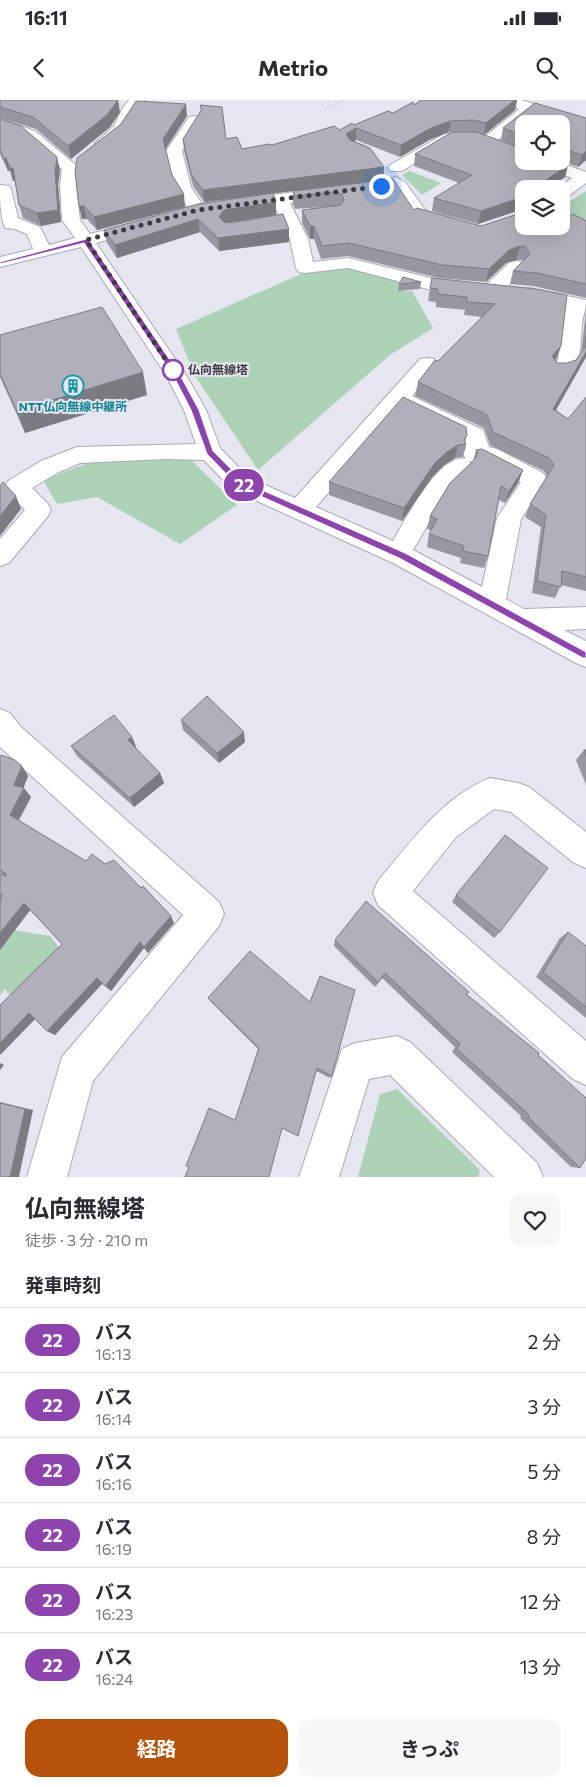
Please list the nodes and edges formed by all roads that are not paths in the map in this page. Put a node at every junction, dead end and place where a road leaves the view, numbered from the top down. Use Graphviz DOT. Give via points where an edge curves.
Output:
graph roads {
  1 [pos="137,100"];
  2 [pos="508,100"];
  3 [pos="529,108"];
  4 [pos="194,120"];
  5 [pos="0,122"];
  6 [pos="586,126"];
  7 [pos="457,138"];
  8 [pos="505,149"];
  9 [pos="383,158"];
  10 [pos="82,160"];
  11 [pos="564,170"];
  12 [pos="398,175"];
  13 [pos="570,187"];
  14 [pos="7,188"];
  15 [pos="280,198"];
  16 [pos="198,210"];
  17 [pos="181,215"];
  18 [pos="462,227"];
  19 [pos="120,232"];
  20 [pos="86,240"];
  21 [pos="43,252"];
  22 [pos="0,262"];
  23 [pos="516,266"];
  24 [pos="492,290"];
  25 [pos="581,305"];
  26 [pos="427,364"];
  27 [pos="571,366"];
  28 [pos="398,398"];
  29 [pos="210,452"];
  30 [pos="471,457"];
  31 [pos="8,491"];
  32 [pos="299,510"];
  33 [pos="398,554"];
  34 [pos="0,556"];
  35 [pos="492,604"];
  36 [pos="586,618"];
  37 [pos="523,620"];
  38 [pos="586,655"];
  39 [pos="0,722"];
  40 [pos="586,852"];
  41 [pos="586,1066"];
  42 [pos="46,1177"];
  43 [pos="319,1177"];
  44 [pos="524,1177"];
  1 -- 10 [label="street" via="120,128"];
  2 -- 3 [label="street"];
  3 -- 6 [label="street"];
  3 -- 8 [label="street" via="482,140"];
  4 -- 16 [label="street" via="174,152 183,187"];
  5 -- 10 [label="street"];
  7 -- 12 [label="street" via="447,138"];
  9 -- 12 [label="street"];
  10 -- 20 [label="street" via="68,185 71,220"];
  11 -- 13 [label="street" via="584,177"];
  12 -- 15 [label="street"];
  12 -- 18 [label="street" via="420,216"];
  14 -- 21 [label="street" via="11,224 34,231"];
  15 -- 16 [label="street"];
  15 -- 24 [label="street" via="300,239 305,268 348,263 439,286"];
  16 -- 17 [label="street"];
  19 -- 20 [label="street"];
  20 -- 21 [label="street"];
  20 -- 29 [label="street" via="176,375 195,410"];
  21 -- 22 [label="street"];
  23 -- 24 [label="street"];
  24 -- 25 [label="street" via="533,294"];
  25 -- 27 [label="street"];
  26 -- 28 [label="street"];
  28 -- 30 [label="street" via="475,435"];
  28 -- 32 [label="street"];
  29 -- 31 [label="street" via="77,455 48,467"];
  29 -- 32 [label="street" via="241,484"];
  30 -- 33 [label="street" via="436,489"];
  30 -- 35 [label="street" via="535,478 509,518"];
  31 -- 34 [label="street" via="39,510"];
  32 -- 33 [label="street"];
  33 -- 35 [label="street"];
  35 -- 37 [label="street"];
  36 -- 37 [label="street"];
  37 -- 38 [label="street"];
  39 -- 42 [label="street" via="10,737 207,914 76,1071"];
  40 -- 41 [label="street" via="518,798 490,794 444,826 390,893"];
  43 -- 44 [label="street" via="355,1062 396,1055"];
}
